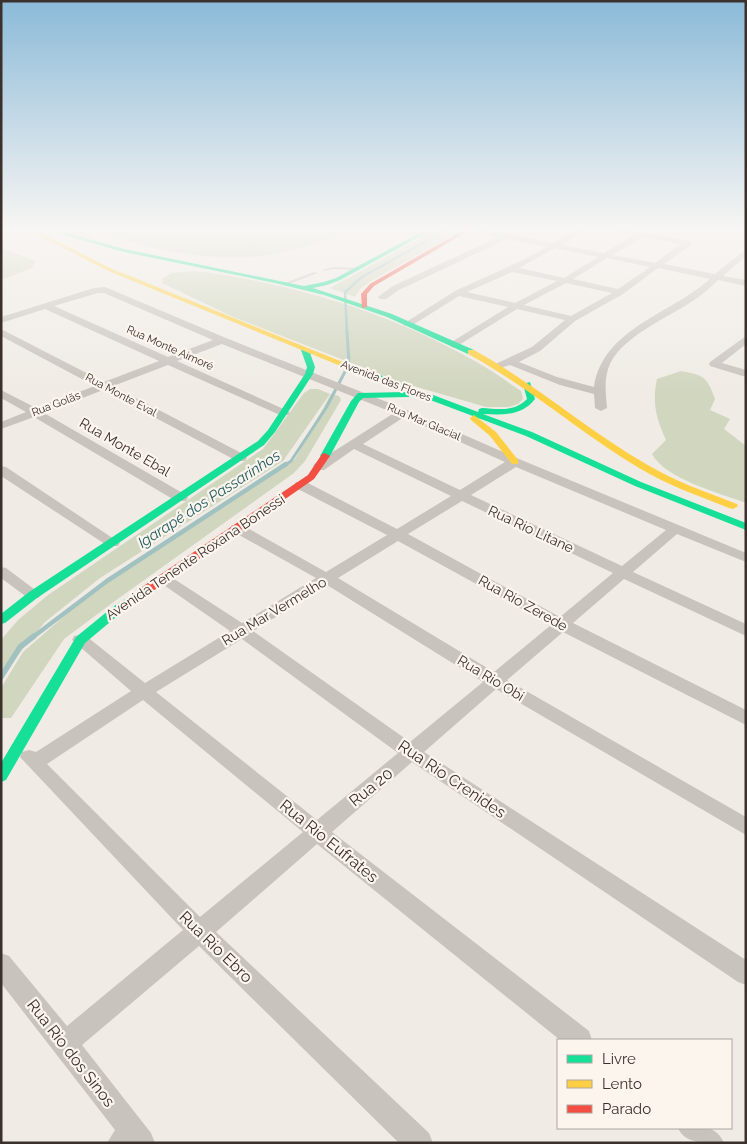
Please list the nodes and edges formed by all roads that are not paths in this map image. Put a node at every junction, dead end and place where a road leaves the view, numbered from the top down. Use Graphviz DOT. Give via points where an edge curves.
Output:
graph roads {
  1 [pos="155,282"];
  2 [pos="275,282"];
  3 [pos="289,282"];
  4 [pos="328,282"];
  5 [pos="377,282"];
  6 [pos="407,282"];
  7 [pos="482,282"];
  8 [pos="561,282"];
  9 [pos="577,282"];
  10 [pos="634,282"];
  11 [pos="710,282"];
  12 [pos="284,284"];
  13 [pos="302,288"];
  14 [pos="620,292"];
  15 [pos="458,293"];
  16 [pos="383,297"];
  17 [pos="46,306"];
  18 [pos="516,306"];
  19 [pos="364,307"];
  20 [pos="572,319"];
  21 [pos="1,320"];
  22 [pos="408,324"];
  23 [pos="1,332"];
  24 [pos="746,339"];
  25 [pos="222,340"];
  26 [pos="454,346"];
  27 [pos="305,350"];
  28 [pos="168,361"];
  29 [pos="511,362"];
  30 [pos="496,366"];
  31 [pos="309,374"];
  32 [pos="746,374"];
  33 [pos="527,384"];
  34 [pos="105,386"];
  35 [pos="598,390"];
  36 [pos="1,393"];
  37 [pos="355,393"];
  38 [pos="423,395"];
  39 [pos="601,408"];
  40 [pos="466,411"];
  41 [pos="36,412"];
  42 [pos="403,412"];
  43 [pos="284,413"];
  44 [pos="1,426"];
  45 [pos="355,446"];
  46 [pos="241,458"];
  47 [pos="515,462"];
  48 [pos="319,467"];
  49 [pos="1,470"];
  50 [pos="301,485"];
  51 [pos="461,496"];
  52 [pos="181,498"];
  53 [pos="746,511"];
  54 [pos="746,527"];
  55 [pos="237,528"];
  56 [pos="675,529"];
  57 [pos="397,534"];
  58 [pos="113,543"];
  59 [pos="746,558"];
  60 [pos="1,571"];
  61 [pos="622,573"];
  62 [pos="163,578"];
  63 [pos="328,579"];
  64 [pos="33,595"];
  65 [pos="1,620"];
  66 [pos="561,624"];
  67 [pos="242,630"];
  68 [pos="746,631"];
  69 [pos="80,640"];
  70 [pos="495,681"];
  71 [pos="143,692"];
  72 [pos="746,718"];
  73 [pos="19,745"];
  74 [pos="412,752"];
  75 [pos="35,762"];
  76 [pos="1,776"];
  77 [pos="746,828"];
  78 [pos="316,831"];
  79 [pos="200,932"];
  80 [pos="1,964"];
  81 [pos="746,974"];
  82 [pos="579,1039"];
  83 [pos="65,1043"];
  84 [pos="692,1129"];
  85 [pos="131,1139"];
  86 [pos="419,1143"];
  87 [pos="710,1143"];
  1 -- 27 [label="main road, Avenida das Flores"];
  2 -- 12 [label="main road"];
  3 -- 12 [label="lane"];
  4 -- 13 [label="main road"];
  5 -- 19 [label="main road" via="364,294"];
  6 -- 16 [label="street" via="386,292"];
  7 -- 15 [label="street"];
  8 -- 18 [label="street"];
  9 -- 14 [label="street"];
  10 -- 14 [label="street"];
  11 -- 35 [label="street" via="688,301 652,320 620,345 602,368"];
  12 -- 13 [label="main road"];
  13 -- 19 [label="main road"];
  14 -- 20 [label="street"];
  15 -- 18 [label="street"];
  15 -- 22 [label="street"];
  17 -- 21 [label="street"];
  17 -- 25 [label="street, Rua Mar Glacial" via="101,290"];
  17 -- 28 [label="street, Rua Monte Aimoré"];
  18 -- 20 [label="street"];
  18 -- 26 [label="street"];
  19 -- 22 [label="main road"];
  20 -- 29 [label="street" via="545,343"];
  22 -- 26 [label="main road"];
  23 -- 34 [label="street, Rua Monte Eval"];
  24 -- 32 [label="street" via="714,364"];
  25 -- 28 [label="street, Rua Golãs"];
  25 -- 31 [label="street, Rua Mar Glacial"];
  26 -- 30 [label="main road"];
  27 -- 31 [label="main road" via="312,367"];
  27 -- 38 [label="main road, Avenida das Flores"];
  28 -- 34 [label="street, Rua Golãs"];
  28 -- 43 [label="street, Rua Monte Aimoré"];
  29 -- 30 [label="street"];
  29 -- 35 [label="street" via="544,378"];
  30 -- 33 [label="main road"];
  31 -- 37 [label="street, Rua Mar Glacial"];
  31 -- 43 [label="main road"];
  33 -- 40 [label="main road" via="531,400 522,409 510,412"];
  33 -- 53 [label="main road" via="645,467"];
  34 -- 41 [label="street, Rua Golãs"];
  34 -- 46 [label="street, Rua Monte Eval"];
  35 -- 39 [label="street"];
  36 -- 41 [label="street, Rua Monte Ebal"];
  37 -- 38 [label="main road"];
  37 -- 42 [label="street, Rua Mar Glacial"];
  37 -- 48 [label="main road, Avenida Tenente Roxana Bonessi" via="355,401"];
  38 -- 40 [label="main road, Avenida das Flores"];
  40 -- 47 [label="main road" via="493,434"];
  40 -- 54 [label="main road, Avenida das Flores" via="555,444 638,484"];
  41 -- 44 [label="street, Rua Golãs"];
  41 -- 52 [label="street, Rua Monte Ebal"];
  42 -- 45 [label="street"];
  42 -- 47 [label="street, Rua Mar Glacial"];
  43 -- 46 [label="main road" via="261,443"];
  45 -- 48 [label="street"];
  45 -- 51 [label="street, Rua Rio Litane"];
  46 -- 52 [label="main road"];
  47 -- 51 [label="street, Rua Mar Vermelho"];
  47 -- 56 [label="street, Rua Mar Glacial"];
  48 -- 50 [label="main road, Avenida Tenente Roxana Bonessi"];
  49 -- 58 [label="street"];
  50 -- 55 [label="main road, Avenida Tenente Roxana Bonessi"];
  50 -- 57 [label="street, Rua Rio Zerede"];
  51 -- 57 [label="street, Rua Mar Vermelho"];
  51 -- 61 [label="street, Rua Rio Litane"];
  52 -- 58 [label="main road"];
  55 -- 62 [label="main road, Avenida Tenente Roxana Bonessi"];
  55 -- 63 [label="street, Rua Rio Obi"];
  56 -- 59 [label="street, Rua Mar Glacial"];
  56 -- 61 [label="street, Rua 20"];
  57 -- 63 [label="street, Rua Mar Vermelho"];
  57 -- 66 [label="street, Rua Rio Zerede"];
  58 -- 64 [label="main road"];
  60 -- 64 [label="street"];
  61 -- 66 [label="street, Rua 20"];
  61 -- 68 [label="street, Rua Rio Litane"];
  62 -- 67 [label="street, Rua Rio Crenides"];
  62 -- 69 [label="main road, Avenida Tenente Roxana Bonessi"];
  63 -- 67 [label="street, Rua Mar Vermelho"];
  63 -- 70 [label="street, Rua Rio Obi"];
  64 -- 65 [label="main road"];
  66 -- 70 [label="street, Rua 20"];
  66 -- 72 [label="street, Rua Rio Zerede"];
  67 -- 71 [label="street, Rua Mar Vermelho"];
  67 -- 74 [label="street, Rua Rio Crenides"];
  69 -- 71 [label="street, Rua Rio Eufrates"];
  69 -- 73 [label="main road, Avenida Tenente Roxana Bonessi"];
  70 -- 74 [label="street, Rua 20"];
  70 -- 77 [label="street, Rua Rio Obi"];
  71 -- 75 [label="street, Rua Mar Vermelho"];
  71 -- 78 [label="street, Rua Rio Eufrates"];
  73 -- 75 [label="street, Rua Rio Ebro"];
  73 -- 76 [label="main road, Avenida Tenente Roxana Bonessi"];
  74 -- 78 [label="street, Rua 20"];
  74 -- 81 [label="street, Rua Rio Crenides"];
  75 -- 79 [label="street, Rua Rio Ebro"];
  78 -- 79 [label="street, Rua 20"];
  78 -- 82 [label="street, Rua Rio Eufrates"];
  79 -- 83 [label="street, Rua 20"];
  79 -- 86 [label="street, Rua Rio Ebro"];
  80 -- 83 [label="street, Rua Rio dos Sinos"];
  83 -- 85 [label="street, Rua Rio dos Sinos"];
  84 -- 87 [label="street"];
}
